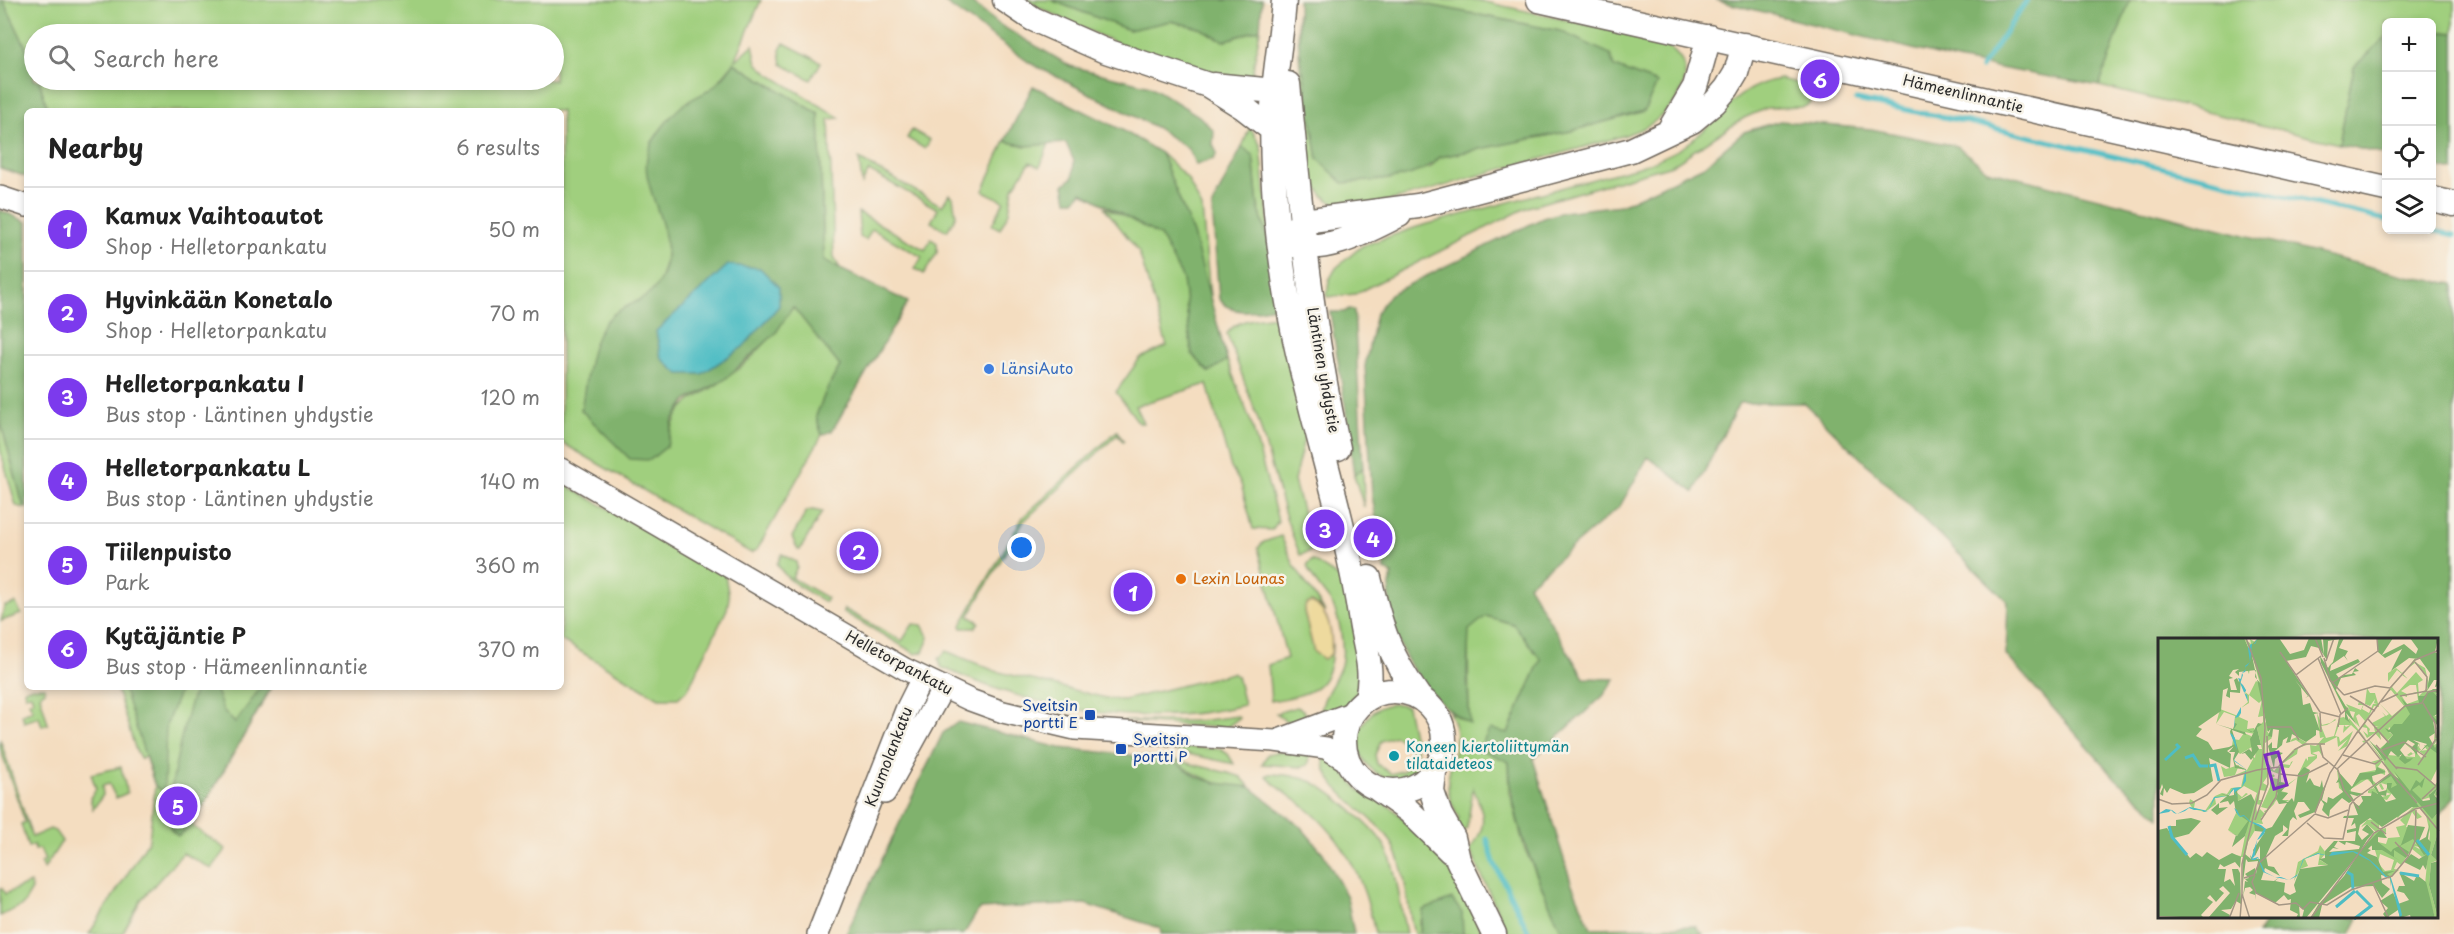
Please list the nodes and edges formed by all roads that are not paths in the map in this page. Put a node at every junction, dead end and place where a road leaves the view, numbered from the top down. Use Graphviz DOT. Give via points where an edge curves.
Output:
graph roads {
  1 [pos="1005,0"];
  2 [pos="1284,0"];
  3 [pos="1539,0"];
  4 [pos="1282,28"];
  5 [pos="1709,38"];
  6 [pos="1744,45"];
  7 [pos="1208,85"];
  8 [pos="1274,92"];
  9 [pos="1274,131"];
  10 [pos="1665,136"];
  11 [pos="2382,188"];
  12 [pos="0,197"];
  13 [pos="2436,200"];
  14 [pos="2454,204"];
  15 [pos="24,205"];
  16 [pos="1418,206"];
  17 [pos="1300,224"];
  18 [pos="1280,240"];
  19 [pos="1303,248"];
  20 [pos="564,471"];
  21 [pos="922,678"];
  22 [pos="943,688"];
  23 [pos="1419,698"];
  24 [pos="1359,705"];
  25 [pos="1275,741"];
  26 [pos="1347,761"];
  27 [pos="1434,772"];
  28 [pos="1378,789"];
  29 [pos="857,837"];
  30 [pos="1458,860"];
  31 [pos="818,934"];
  32 [pos="1494,934"];
  1 -- 7 [label="main road" via="1033,19 1103,50"];
  2 -- 4 [label="main road, Läntinen yhdystie"];
  3 -- 5 [label="main road, Hämeenlinnantie"];
  4 -- 8 [label="main road, Läntinen yhdystie"];
  4 -- 17 [label="main road, Läntinen yhdystie"];
  5 -- 6 [label="main road, Hämeenlinnantie"];
  5 -- 10 [label="main road" via="1695,87"];
  6 -- 10 [label="main road" via="1727,88 1692,121"];
  6 -- 11 [label="main road, Hämeenlinnantie"];
  7 -- 8 [label="main road"];
  7 -- 9 [label="main road"];
  8 -- 9 [label="main road, Läntinen yhdystie"];
  9 -- 18 [label="main road, Läntinen yhdystie"];
  10 -- 16 [label="main road" via="1572,168"];
  12 -- 15 [label="street"];
  13 -- 14 [label="main road"];
  16 -- 17 [label="main road"];
  16 -- 19 [label="main road" via="1349,238"];
  17 -- 18 [label="main road"];
  17 -- 19 [label="main road, Läntinen yhdystie"];
  18 -- 19 [label="main road"];
  18 -- 24 [label="main road, Läntinen yhdystie" via="1295,337 1355,577 1371,667 1371,683"];
  19 -- 23 [label="main road, Läntinen yhdystie" via="1331,418 1372,592 1389,648"];
  20 -- 21 [label="street, Helletorpankatu"];
  21 -- 22 [label="street, Helletorpankatu"];
  21 -- 29 [label="street, Kuumolankatu"];
  22 -- 25 [label="street, Helletorpankatu" via="1003,712 1075,729"];
  22 -- 29 [label="street, Kuumolankatu"];
  23 -- 24 [label="main road" via="1398,691"];
  23 -- 27 [label="main road" via="1436,714 1444,735 1442,755"];
  24 -- 25 [label="street, Helletorpankatu"];
  24 -- 26 [label="main road" via="1343,737"];
  25 -- 26 [label="street, Helletorpankatu" via="1326,748"];
  26 -- 28 [label="main road" via="1366,783"];
  27 -- 28 [label="main road" via="1408,790"];
  27 -- 30 [label="main road" via="1432,792 1453,838"];
  28 -- 30 [label="main road" via="1409,811"];
  29 -- 31 [label="street, Kuumolankatu"];
  30 -- 32 [label="main road"];
}
